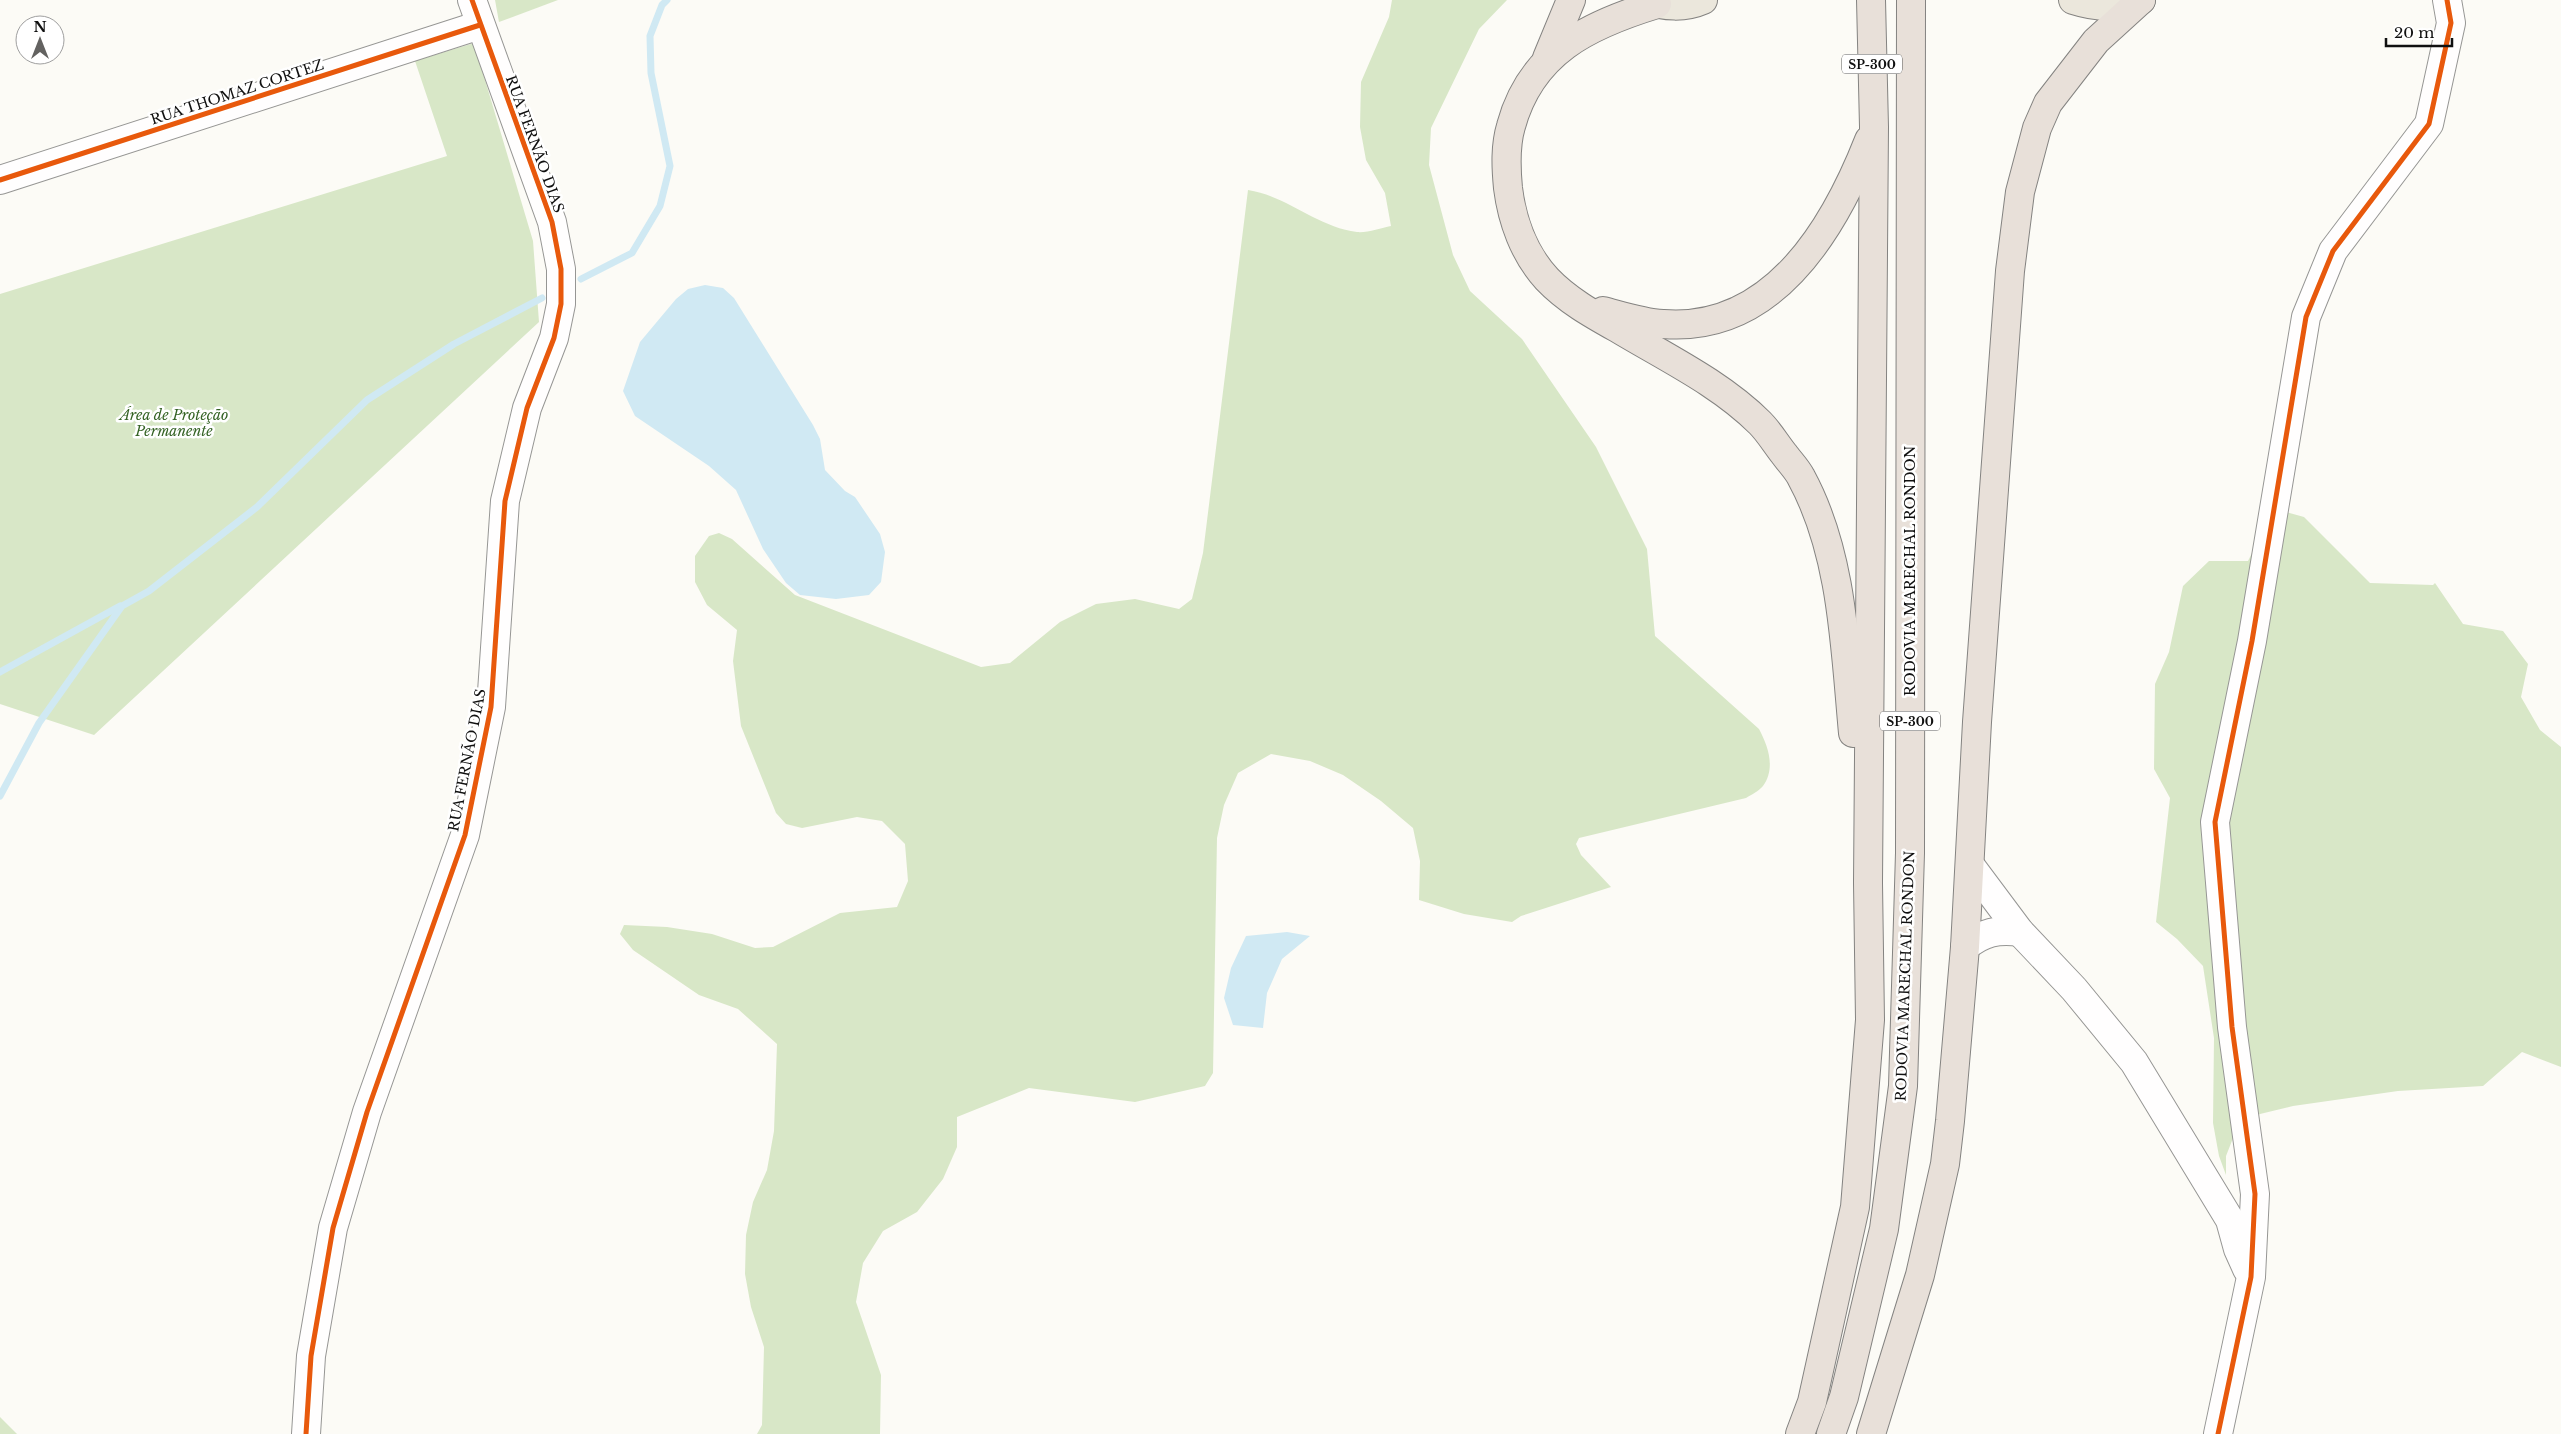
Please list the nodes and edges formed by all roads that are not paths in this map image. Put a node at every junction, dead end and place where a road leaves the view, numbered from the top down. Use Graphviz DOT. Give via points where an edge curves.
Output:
graph roads {
  1 [pos="1571,0"];
  2 [pos="1702,0"];
  3 [pos="1871,0"];
  4 [pos="1911,0"];
  5 [pos="2073,0"];
  6 [pos="2141,0"];
  7 [pos="2447,0"];
  8 [pos="1651,2"];
  9 [pos="476,13"];
  10 [pos="1546,60"];
  11 [pos="1874,127"];
  12 [pos="0,180"];
  13 [pos="1579,306"];
  14 [pos="1970,865"];
  15 [pos="1868,883"];
  16 [pos="2020,932"];
  17 [pos="1965,947"];
  18 [pos="2250,1277"];
  19 [pos="306,1434"];
  20 [pos="1800,1434"];
  21 [pos="1831,1434"];
  22 [pos="1871,1434"];
  23 [pos="2218,1434"];
  1 -- 10 [label="highway"];
  2 -- 8 [label="main road" via="1677,6"];
  3 -- 11 [label="highway, SP-300"];
  4 -- 21 [label="highway, RODOVIA MARECHAL RONDON / SP-300" via="1910,853 1903,1086 1884,1229 1844,1397"];
  5 -- 6 [label="main road" via="2094,6 2118,7"];
  6 -- 14 [label="highway" via="2096,41 2048,103 2037,128 2020,192 2007,310 1976,722"];
  7 -- 18 [label="street" via="2451,23 2429,124 2333,251 2306,317 2252,641 2215,822 2232,1027 2255,1194"];
  8 -- 10 [label="highway" via="1579,35"];
  9 -- 12 [label="street, RUA THOMAZ CORTEZ"];
  9 -- 19 [label="street, RUA FERNÃO DIAS" via="552,222 561,269 561,304 554,338 527,408 505,501 492,707 466,835 367,1112 333,1228 311,1356"];
  10 -- 13 [label="highway" via="1529,80 1516,105 1508,138 1506,170 1510,203 1517,231 1530,255 1546,278"];
  11 -- 13 [label="highway" via="1840,207 1815,244 1786,278 1752,305 1725,319 1662,324"];
  11 -- 15 [label="highway, SP-300"];
  13 -- 15 [label="highway" via="1720,391 1761,424 1801,476 1823,532 1839,596"];
  14 -- 16 [label="street"];
  14 -- 17 [label="highway"];
  15 -- 20 [label="highway, SP-300" via="1870,1020 1855,1207 1812,1402"];
  16 -- 17 [label="street" via="1997,930 1985,933"];
  16 -- 18 [label="street" via="2074,989 2134,1062 2230,1220"];
  17 -- 22 [label="highway" via="1945,1164 1920,1275"];
  18 -- 23 [label="street"];
}
